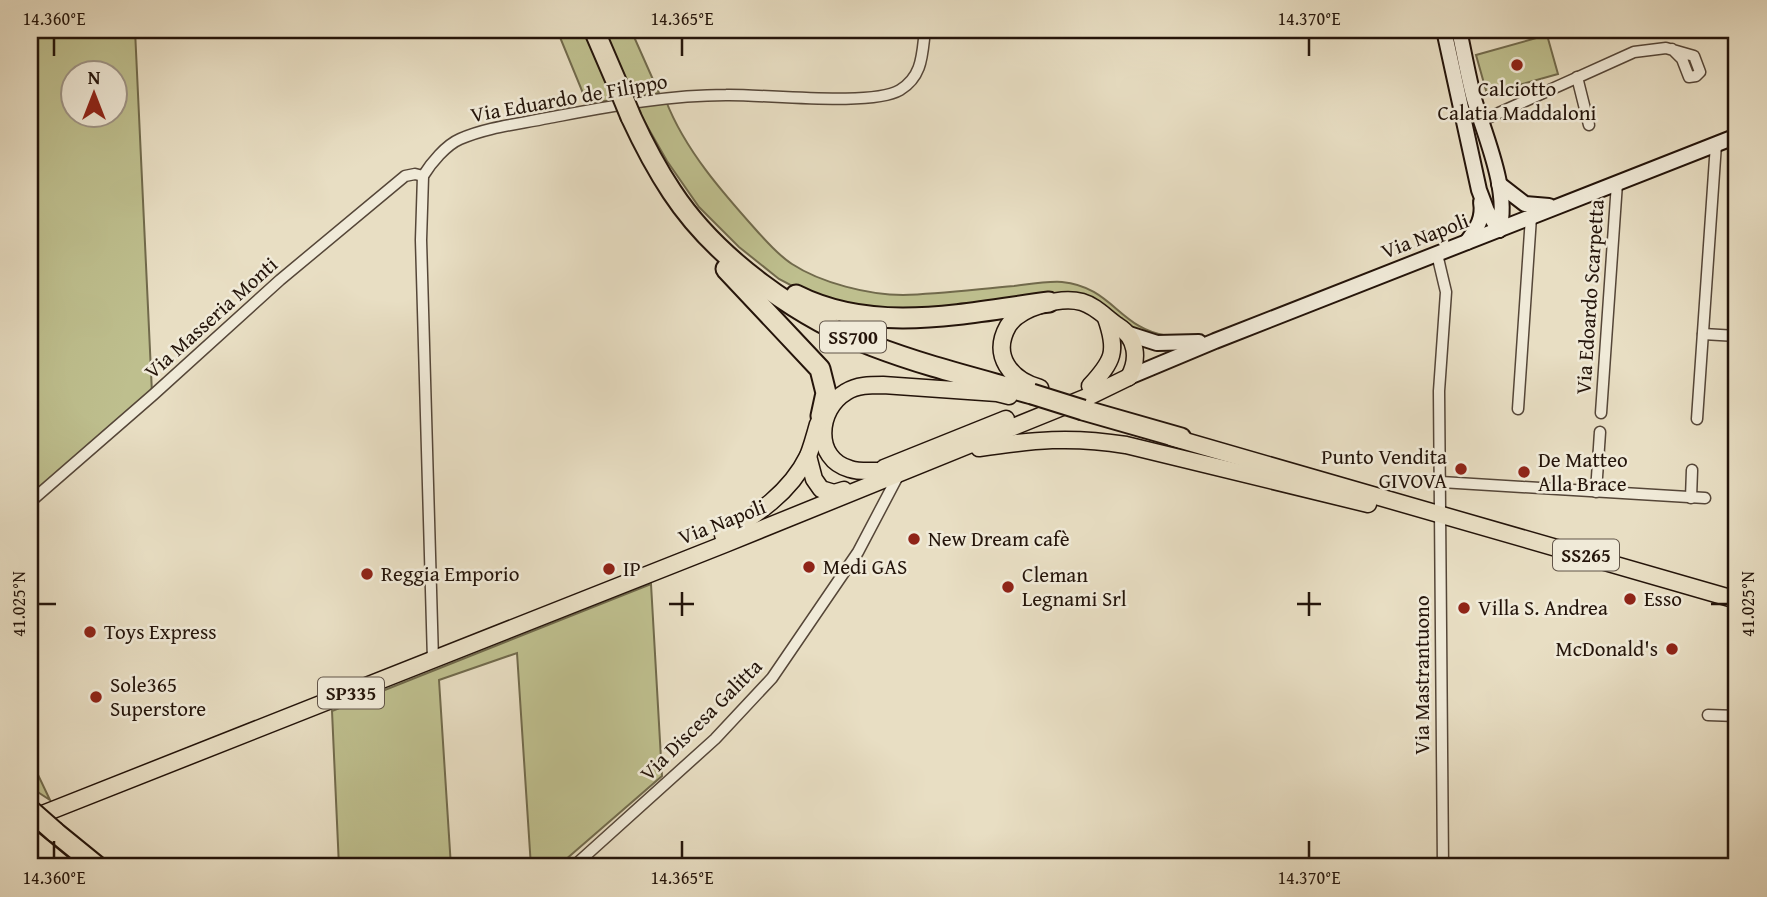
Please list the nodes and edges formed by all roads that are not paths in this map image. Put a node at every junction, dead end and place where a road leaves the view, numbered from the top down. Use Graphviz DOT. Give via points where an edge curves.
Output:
graph roads {
  1 [pos="594,30"];
  2 [pos="925,30"];
  3 [pos="1444,30"];
  4 [pos="1459,30"];
  5 [pos="1672,49"];
  6 [pos="1577,77"];
  7 [pos="1481,121"];
  8 [pos="1589,125"];
  9 [pos="1737,136"];
  10 [pos="1716,144"];
  11 [pos="423,176"];
  12 [pos="1617,183"];
  13 [pos="1499,184"];
  14 [pos="1479,190"];
  15 [pos="1558,207"];
  16 [pos="684,208"];
  17 [pos="1531,217"];
  18 [pos="702,229"];
  19 [pos="1499,230"];
  20 [pos="1467,242"];
  21 [pos="1437,254"];
  22 [pos="1049,302"];
  23 [pos="1106,318"];
  24 [pos="1129,334"];
  25 [pos="1703,334"];
  26 [pos="1737,336"];
  27 [pos="1215,341"];
  28 [pos="1113,353"];
  29 [pos="1129,377"];
  30 [pos="1090,386"];
  31 [pos="1033,394"];
  32 [pos="1518,409"];
  33 [pos="1601,413"];
  34 [pos="821,416"];
  35 [pos="1697,419"];
  36 [pos="1600,432"];
  37 [pos="1181,438"];
  38 [pos="952,452"];
  39 [pos="808,456"];
  40 [pos="927,463"];
  41 [pos="1692,470"];
  42 [pos="877,471"];
  43 [pos="899,474"];
  44 [pos="1441,482"];
  45 [pos="827,492"];
  46 [pos="1596,492"];
  47 [pos="1691,498"];
  48 [pos="1705,499"];
  49 [pos="30,502"];
  50 [pos="1437,513"];
  51 [pos="723,535"];
  52 [pos="671,564"];
  53 [pos="1737,600"];
  54 [pos="433,660"];
  55 [pos="1708,715"];
  56 [pos="1737,716"];
  57 [pos="30,810"];
  58 [pos="30,819"];
  59 [pos="31,840"];
  60 [pos="64,867"];
  61 [pos="98,867"];
  62 [pos="573,867"];
  63 [pos="1443,867"];
  1 -- 16 [label="highway, SS700, bridge" via="644,145"];
  2 -- 11 [label="street, Via Eduardo de Filippo" via="915,79 883,96 653,99 486,130 457,140"];
  3 -- 14 [label="main road"];
  4 -- 7 [label="main road"];
  5 -- 6 [label="street" via="1634,52"];
  6 -- 7 [label="street"];
  6 -- 8 [label="street"];
  7 -- 13 [label="main road"];
  9 -- 10 [label="main road, Via Napoli"];
  10 -- 12 [label="main road, Via Napoli"];
  10 -- 25 [label="street"];
  11 -- 49 [label="street, Via Masseria Monti" via="405,176 280,280"];
  11 -- 54 [label="street"];
  12 -- 15 [label="main road, Via Napoli"];
  12 -- 33 [label="street, Via Edoardo Scarpetta"];
  13 -- 15 [label="main road" via="1525,204"];
  13 -- 19 [label="main road" via="1503,208"];
  14 -- 19 [label="main road"];
  14 -- 20 [label="main road" via="1483,212"];
  15 -- 17 [label="main road, Via Napoli"];
  16 -- 18 [label="highway, SS700"];
  16 -- 34 [label="highway" via="691,228 820,369 826,393"];
  17 -- 19 [label="main road, Via Napoli"];
  17 -- 32 [label="street"];
  18 -- 22 [label="highway" via="723,239 779,286 809,302 849,313 908,319"];
  18 -- 31 [label="highway, SS700" via="750,275 824,323 897,355"];
  19 -- 20 [label="main road, Via Napoli"];
  20 -- 21 [label="main road, Via Napoli"];
  21 -- 27 [label="main road, Via Napoli"];
  21 -- 44 [label="street, Via Mastrantuono" via="1446,292 1439,391"];
  22 -- 23 [label="main road" via="1082,302"];
  22 -- 31 [label="main road" via="1019,315 1009,326 1003,353 1007,366"];
  23 -- 24 [label="main road"];
  23 -- 28 [label="main road"];
  24 -- 27 [label="main road" via="1157,343"];
  24 -- 29 [label="main road" via="1136,362"];
  25 -- 26 [label="street"];
  25 -- 35 [label="street"];
  27 -- 29 [label="main road, Via Napoli"];
  28 -- 29 [label="main road"];
  28 -- 30 [label="main road"];
  29 -- 30 [label="main road, Via Napoli"];
  29 -- 38 [label="main road, Via Napoli"];
  30 -- 42 [label="main road, Via Napoli"];
  31 -- 37 [label="highway, SS700, bridge"];
  31 -- 42 [label="main road" via="883,385 847,391 825,416 826,452 849,469"];
  34 -- 39 [label="main road"];
  36 -- 46 [label="street"];
  37 -- 50 [label="main road, SS700"];
  38 -- 40 [label="main road, Via Napoli"];
  38 -- 50 [label="main road" via="1058,438 1096,440 1380,507"];
  39 -- 45 [label="main road" via="817,485"];
  39 -- 51 [label="main road" via="790,484 770,503"];
  40 -- 43 [label="main road, Via Napoli"];
  40 -- 45 [label="main road"];
  41 -- 47 [label="street"];
  42 -- 45 [label="main road, Via Napoli"];
  43 -- 52 [label="main road, Via Napoli"];
  43 -- 62 [label="street, Via Discesa Galitta" via="858,552 772,678 715,739"];
  44 -- 46 [label="street"];
  44 -- 50 [label="street, Via Mastrantuono"];
  45 -- 51 [label="main road, Via Napoli"];
  46 -- 47 [label="street"];
  47 -- 48 [label="street"];
  50 -- 53 [label="main road, SS265"];
  50 -- 63 [label="street, Via Mastrantuono"];
  51 -- 52 [label="main road, Via Napoli"];
  52 -- 54 [label="main road, SP335"];
  54 -- 58 [label="main road, SP335"];
  55 -- 56 [label="street"];
  57 -- 61 [label="highway, bridge"];
  59 -- 60 [label="highway"];
}
